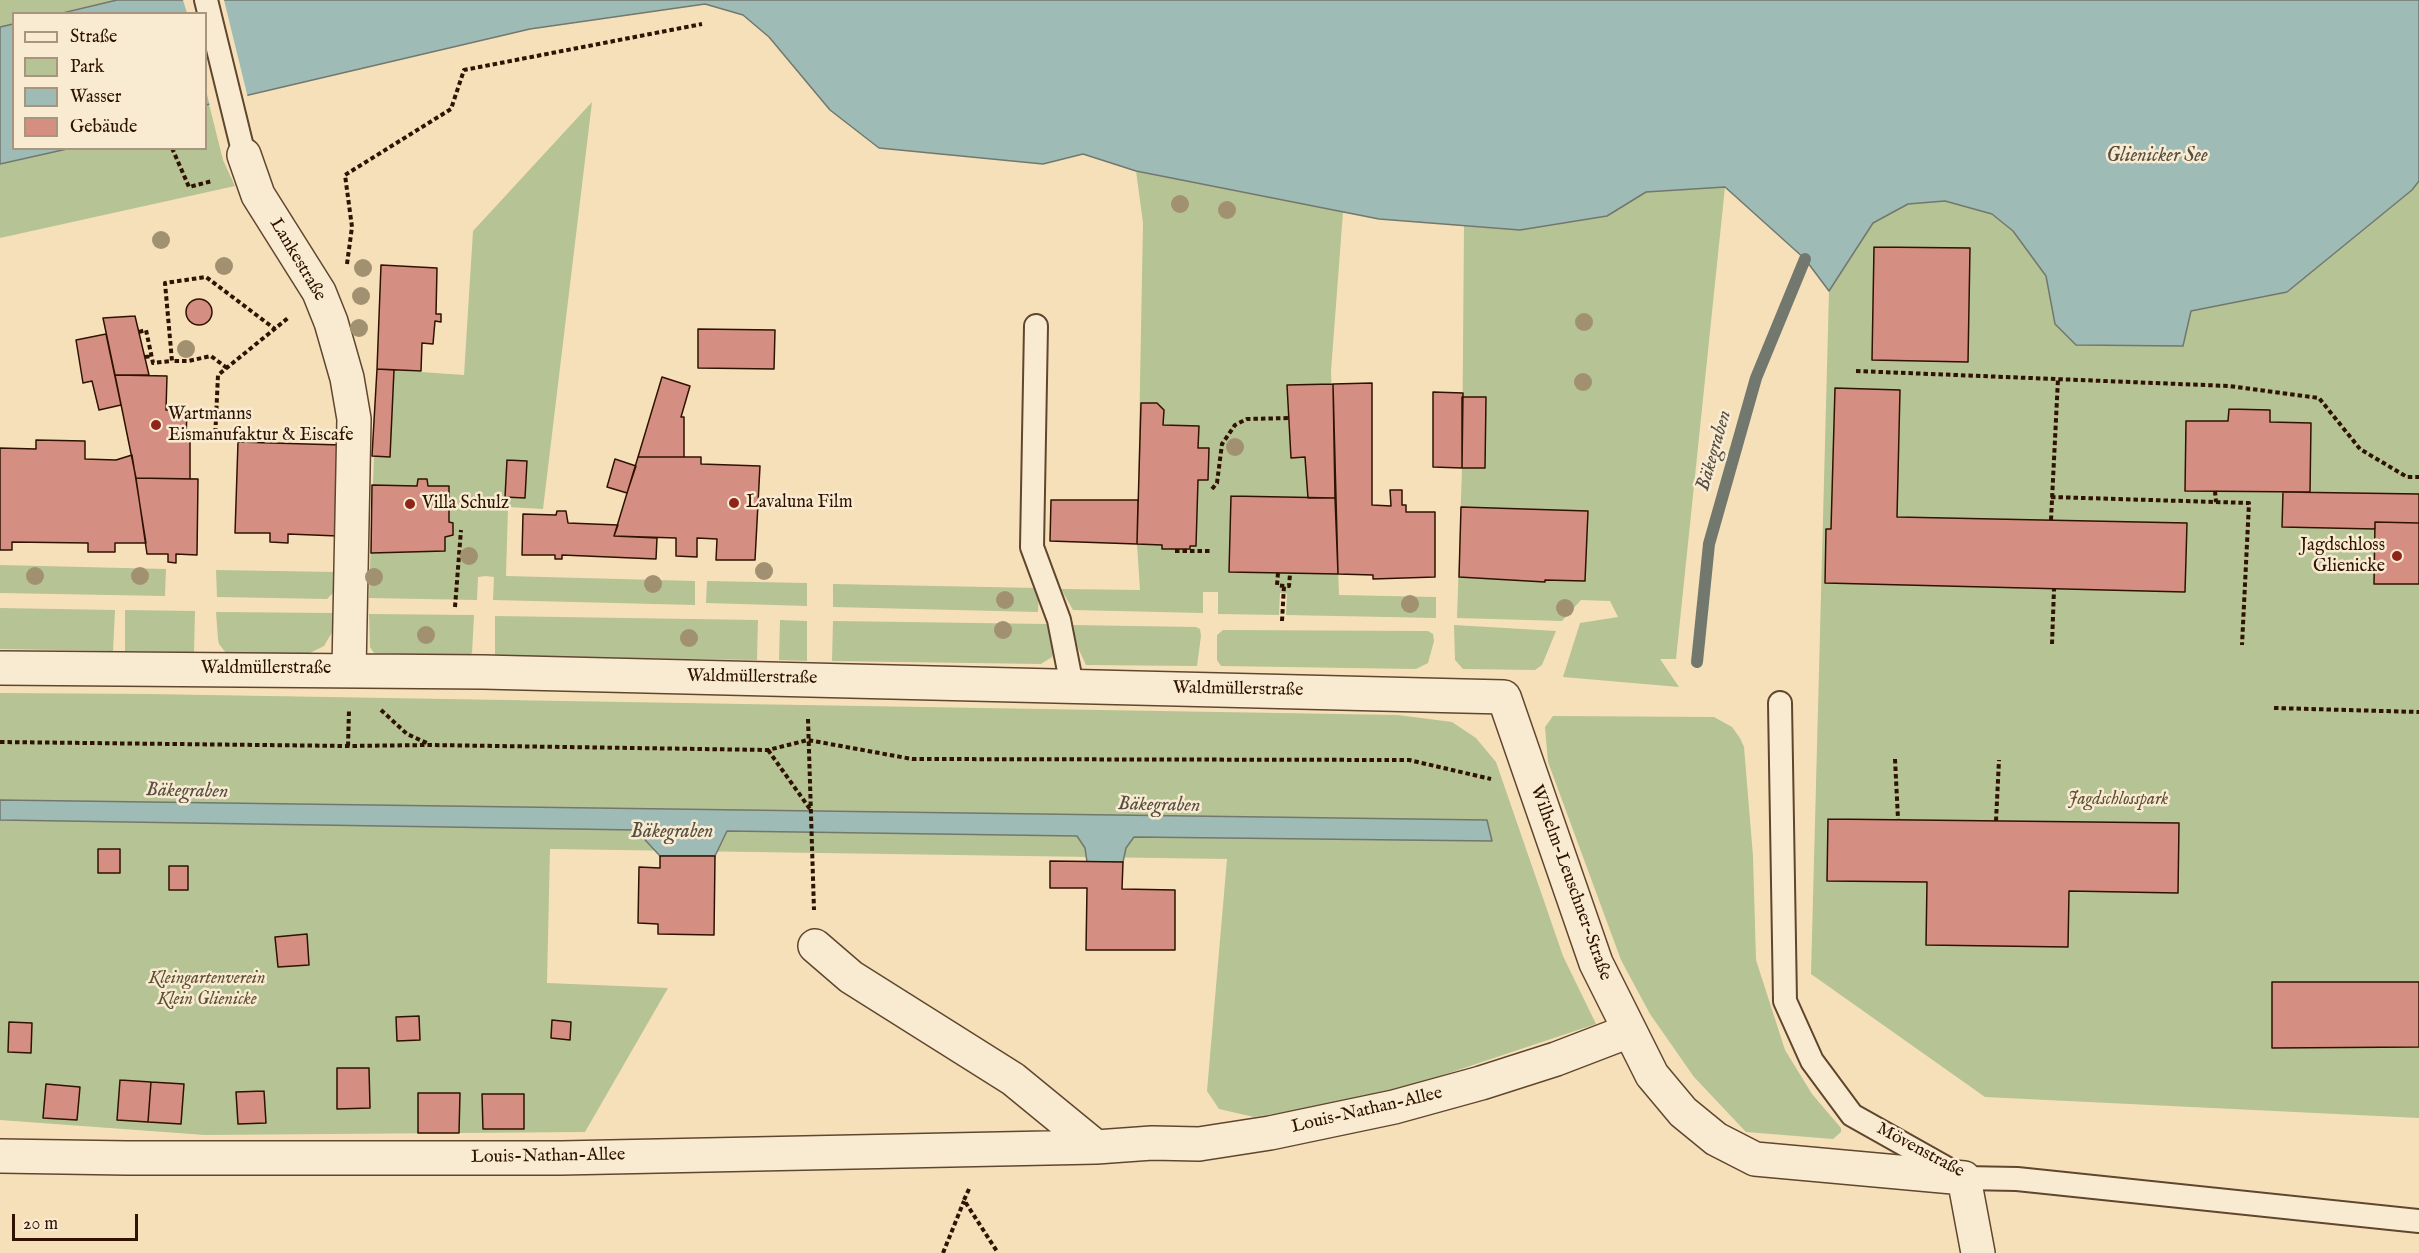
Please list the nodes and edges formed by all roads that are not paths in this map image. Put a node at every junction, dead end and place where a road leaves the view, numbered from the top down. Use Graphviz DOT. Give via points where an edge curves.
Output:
graph roads {
  1 [pos="206,0"];
  2 [pos="244,155"];
  3 [pos="1035,326"];
  4 [pos="0,668"];
  5 [pos="349,670"];
  6 [pos="1072,686"];
  7 [pos="1504,697"];
  8 [pos="1780,704"];
  9 [pos="815,946"];
  10 [pos="1629,1031"];
  11 [pos="1096,1147"];
  12 [pos="0,1156"];
  13 [pos="1964,1178"];
  14 [pos="2419,1221"];
  15 [pos="1978,1253"];
  1 -- 2 [label="lane, Lankestraße"];
  2 -- 5 [label="street, Lankestraße" via="258,195 319,292 347,378 354,419"];
  3 -- 6 [label="lane" via="1032,547 1059,620"];
  4 -- 5 [label="street, Waldmüllerstraße"];
  5 -- 6 [label="street, Waldmüllerstraße"];
  6 -- 7 [label="street, Waldmüllerstraße"];
  7 -- 10 [label="street, Wilhelm-Leuschner-Straße" via="1596,963"];
  8 -- 13 [label="lane, Mövenstraße" via="1785,1001 1812,1061 1852,1115"];
  9 -- 11 [label="street" via="850,977 1013,1079"];
  10 -- 11 [label="street, Louis-Nathan-Allee" via="1481,1083 1328,1122 1199,1144"];
  10 -- 13 [label="street, Wilhelm-Leuschner-Straße" via="1652,1075 1683,1112 1716,1138 1755,1160"];
  11 -- 12 [label="street, Louis-Nathan-Allee" via="561,1158"];
  13 -- 14 [label="lane, Mövenstraße" via="2017,1179"];
  13 -- 15 [label="street"];
}
